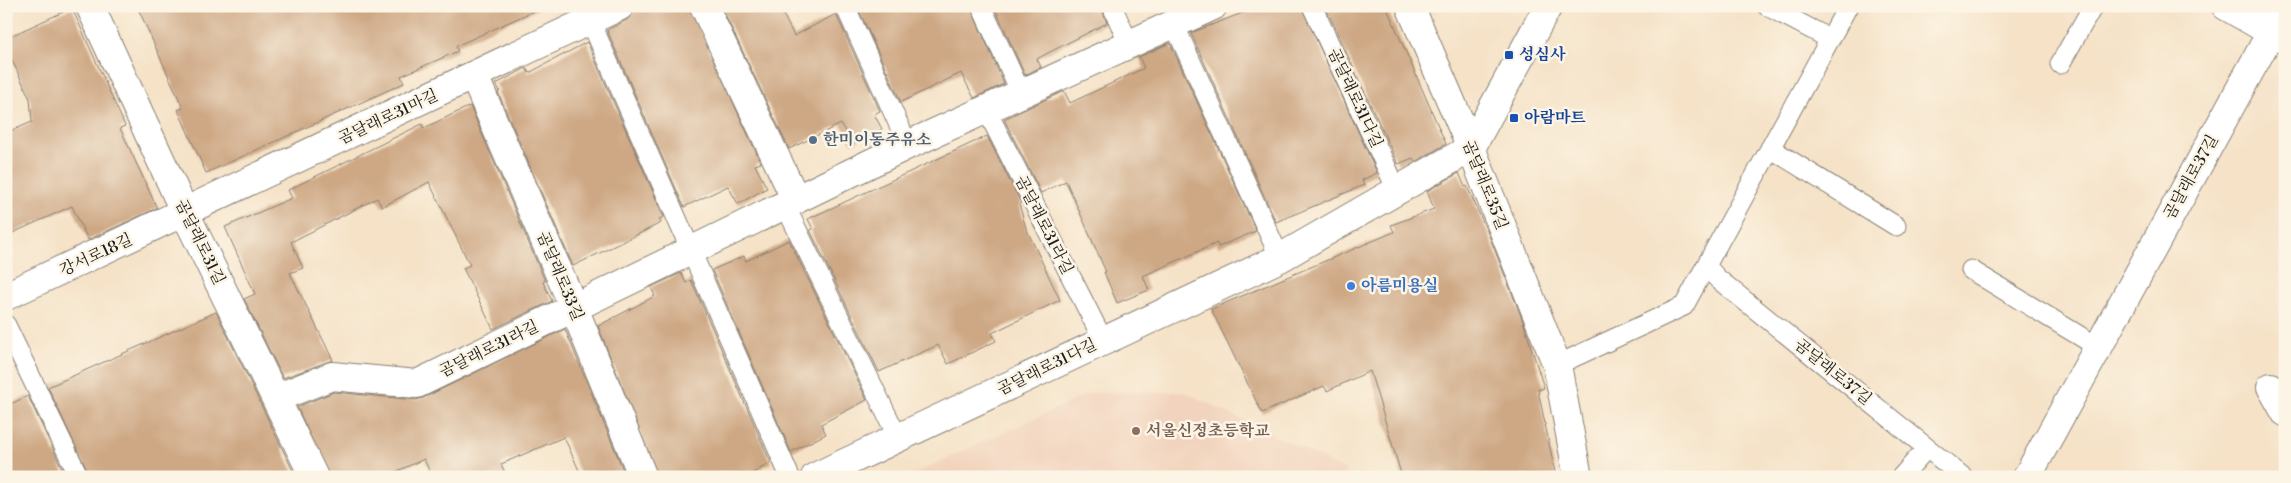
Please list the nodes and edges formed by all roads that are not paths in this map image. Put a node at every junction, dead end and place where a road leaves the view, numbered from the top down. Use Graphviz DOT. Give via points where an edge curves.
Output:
graph roads {
  1 [pos="90,6"];
  2 [pos="620,6"];
  3 [pos="704,6"];
  4 [pos="845,6"];
  5 [pos="981,6"];
  6 [pos="1112,6"];
  7 [pos="1213,6"];
  8 [pos="1312,6"];
  9 [pos="1410,6"];
  10 [pos="1548,6"];
  11 [pos="1767,6"];
  12 [pos="1848,6"];
  13 [pos="2093,6"];
  14 [pos="2226,6"];
  15 [pos="2285,7"];
  16 [pos="590,20"];
  17 [pos="1174,24"];
  18 [pos="2278,36"];
  19 [pos="1830,39"];
  20 [pos="1129,44"];
  21 [pos="2060,64"];
  22 [pos="474,76"];
  23 [pos="1021,93"];
  24 [pos="986,109"];
  25 [pos="908,145"];
  26 [pos="1471,148"];
  27 [pos="1770,148"];
  28 [pos="1397,190"];
  29 [pos="791,203"];
  30 [pos="185,213"];
  31 [pos="1896,226"];
  32 [pos="692,249"];
  33 [pos="1280,258"];
  34 [pos="1706,266"];
  35 [pos="1971,270"];
  36 [pos="6,296"];
  37 [pos="574,308"];
  38 [pos="6,324"];
  39 [pos="1102,340"];
  40 [pos="2098,347"];
  41 [pos="1557,365"];
  42 [pos="2271,387"];
  43 [pos="276,398"];
  44 [pos="2285,412"];
  45 [pos="898,438"];
  46 [pos="1927,448"];
  47 [pos="79,477"];
  48 [pos="314,477"];
  49 [pos="643,477"];
  50 [pos="790,477"];
  51 [pos="815,477"];
  52 [pos="1578,477"];
  53 [pos="1901,477"];
  54 [pos="1963,477"];
  55 [pos="2027,477"];
  1 -- 30 [label="street, 곰달래로31길"];
  2 -- 16 [label="street, 곰달래로31마길"];
  3 -- 29 [label="street"];
  4 -- 25 [label="lane"];
  5 -- 23 [label="lane"];
  6 -- 20 [label="lane"];
  7 -- 17 [label="street, 곰달래로31라길"];
  8 -- 28 [label="lane, 곰달래로31다길"];
  9 -- 26 [label="street, 곰달래로35길"];
  10 -- 26 [label="street"];
  11 -- 19 [label="lane"];
  12 -- 19 [label="lane"];
  13 -- 21 [label="lane"];
  14 -- 18 [label="street"];
  15 -- 18 [label="street, 곰달래로37길"];
  16 -- 22 [label="street, 곰달래로31마길"];
  16 -- 32 [label="lane"];
  17 -- 20 [label="street, 곰달래로31라길"];
  17 -- 33 [label="lane"];
  18 -- 40 [label="street, 곰달래로37길"];
  19 -- 27 [label="lane"];
  20 -- 23 [label="street, 곰달래로31라길"];
  22 -- 30 [label="street, 곰달래로31마길"];
  22 -- 37 [label="street, 곰달래로33길"];
  23 -- 24 [label="street, 곰달래로31라길"];
  24 -- 25 [label="street, 곰달래로31라길"];
  24 -- 39 [label="lane, 곰달래로31라길"];
  25 -- 29 [label="street, 곰달래로31라길"];
  26 -- 28 [label="street, 곰달래로31다길"];
  26 -- 41 [label="street, 곰달래로35길"];
  27 -- 31 [label="lane"];
  27 -- 34 [label="lane"];
  28 -- 33 [label="street, 곰달래로31다길"];
  29 -- 32 [label="street, 곰달래로31라길"];
  29 -- 45 [label="lane"];
  30 -- 36 [label="street, 강서로18길"];
  30 -- 43 [label="street, 곰달래로31길"];
  32 -- 37 [label="street, 곰달래로31라길"];
  32 -- 50 [label="lane"];
  33 -- 39 [label="street, 곰달래로31다길"];
  34 -- 41 [label="lane" via="1684,306"];
  34 -- 46 [label="lane, 곰달래로37길"];
  35 -- 40 [label="lane"];
  37 -- 43 [label="street, 곰달래로31라길" via="417,384 332,376"];
  37 -- 49 [label="street, 곰달래로33길"];
  38 -- 47 [label="lane"];
  39 -- 45 [label="street, 곰달래로31다길"];
  40 -- 55 [label="street, 곰달래로37길"];
  41 -- 52 [label="street, 곰달래로35길"];
  42 -- 44 [label="street"];
  43 -- 48 [label="street, 곰달래로31길"];
  45 -- 51 [label="street, 곰달래로31다길"];
  46 -- 53 [label="lane"];
  46 -- 54 [label="lane, 곰달래로37길"];
}
